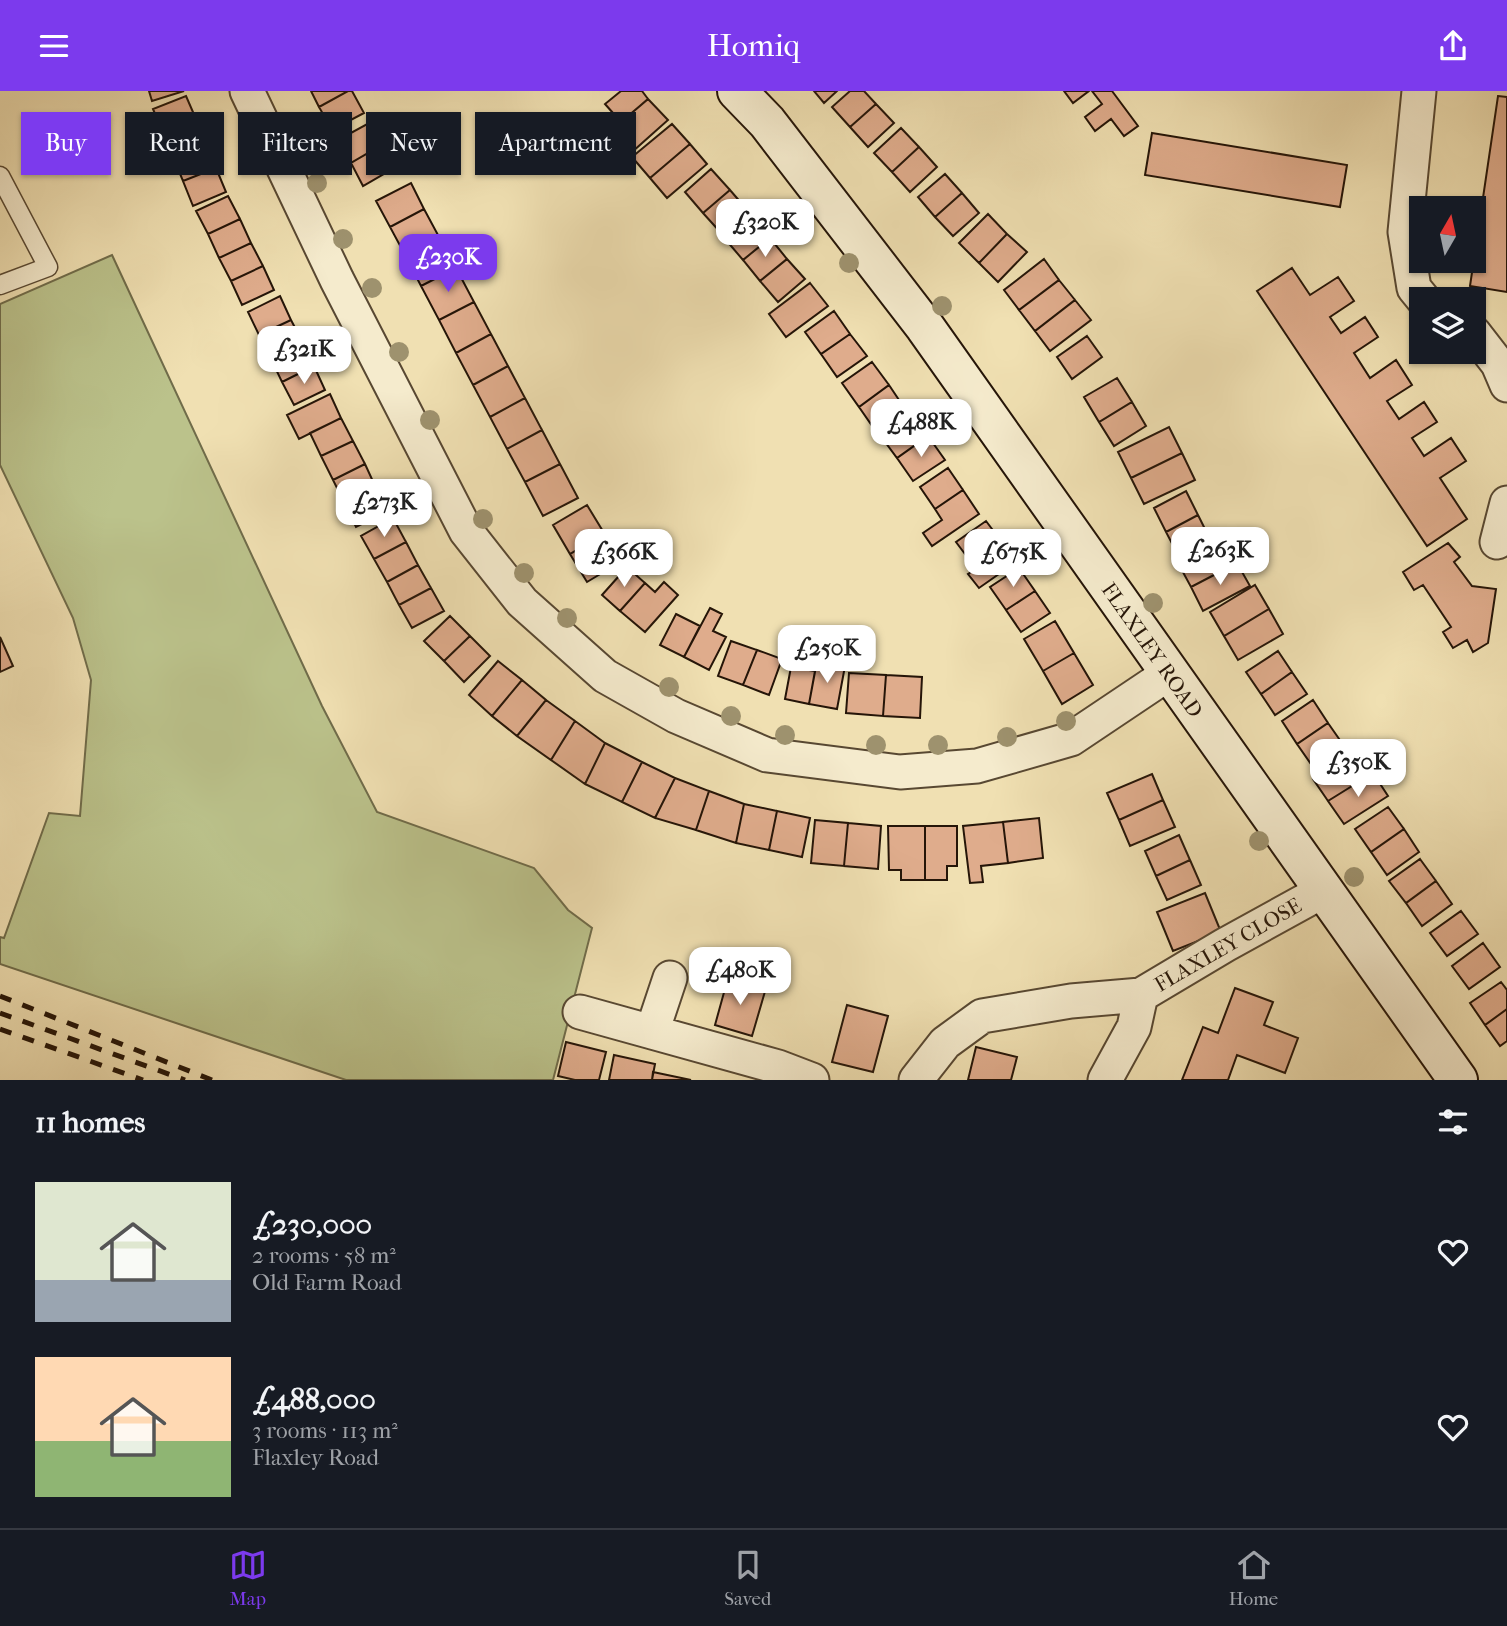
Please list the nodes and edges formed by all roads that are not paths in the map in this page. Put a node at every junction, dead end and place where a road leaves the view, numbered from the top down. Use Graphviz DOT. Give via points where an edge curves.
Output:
graph roads {
  1 [pos="247,91"];
  2 [pos="737,91"];
  3 [pos="1414,92"];
  4 [pos="0,176"];
  5 [pos="0,285"];
  6 [pos="1414,287"];
  7 [pos="1486,349"];
  8 [pos="1507,385"];
  9 [pos="1507,503"];
  10 [pos="1497,542"];
  11 [pos="1168,674"];
  12 [pos="1323,891"];
  13 [pos="670,978"];
  14 [pos="1141,995"];
  15 [pos="580,1012"];
  16 [pos="652,1032"];
  17 [pos="813,1080"];
  18 [pos="916,1080"];
  19 [pos="1105,1080"];
  20 [pos="1458,1080"];
  1 -- 11 [label="street" via="337,280 466,531 522,602 605,676 676,716 767,755 900,772 977,766 1071,739"];
  2 -- 11 [label="street, FLAXLEY ROAD" via="925,327"];
  3 -- 6 [label="street" via="1405,232"];
  4 -- 5 [label="lane" via="48,267"];
  7 -- 8 [label="street"];
  9 -- 10 [label="street"];
  11 -- 12 [label="street, FLAXLEY ROAD"];
  12 -- 14 [label="street, FLAXLEY CLOSE"];
  12 -- 20 [label="street, FLAXLEY ROAD"];
  13 -- 16 [label="street"];
  14 -- 18 [label="street" via="1071,1000 982,1016 944,1043"];
  14 -- 19 [label="street, FLAXLEY CLOSE" via="1134,1027"];
  15 -- 16 [label="street"];
  16 -- 17 [label="street"];
}
